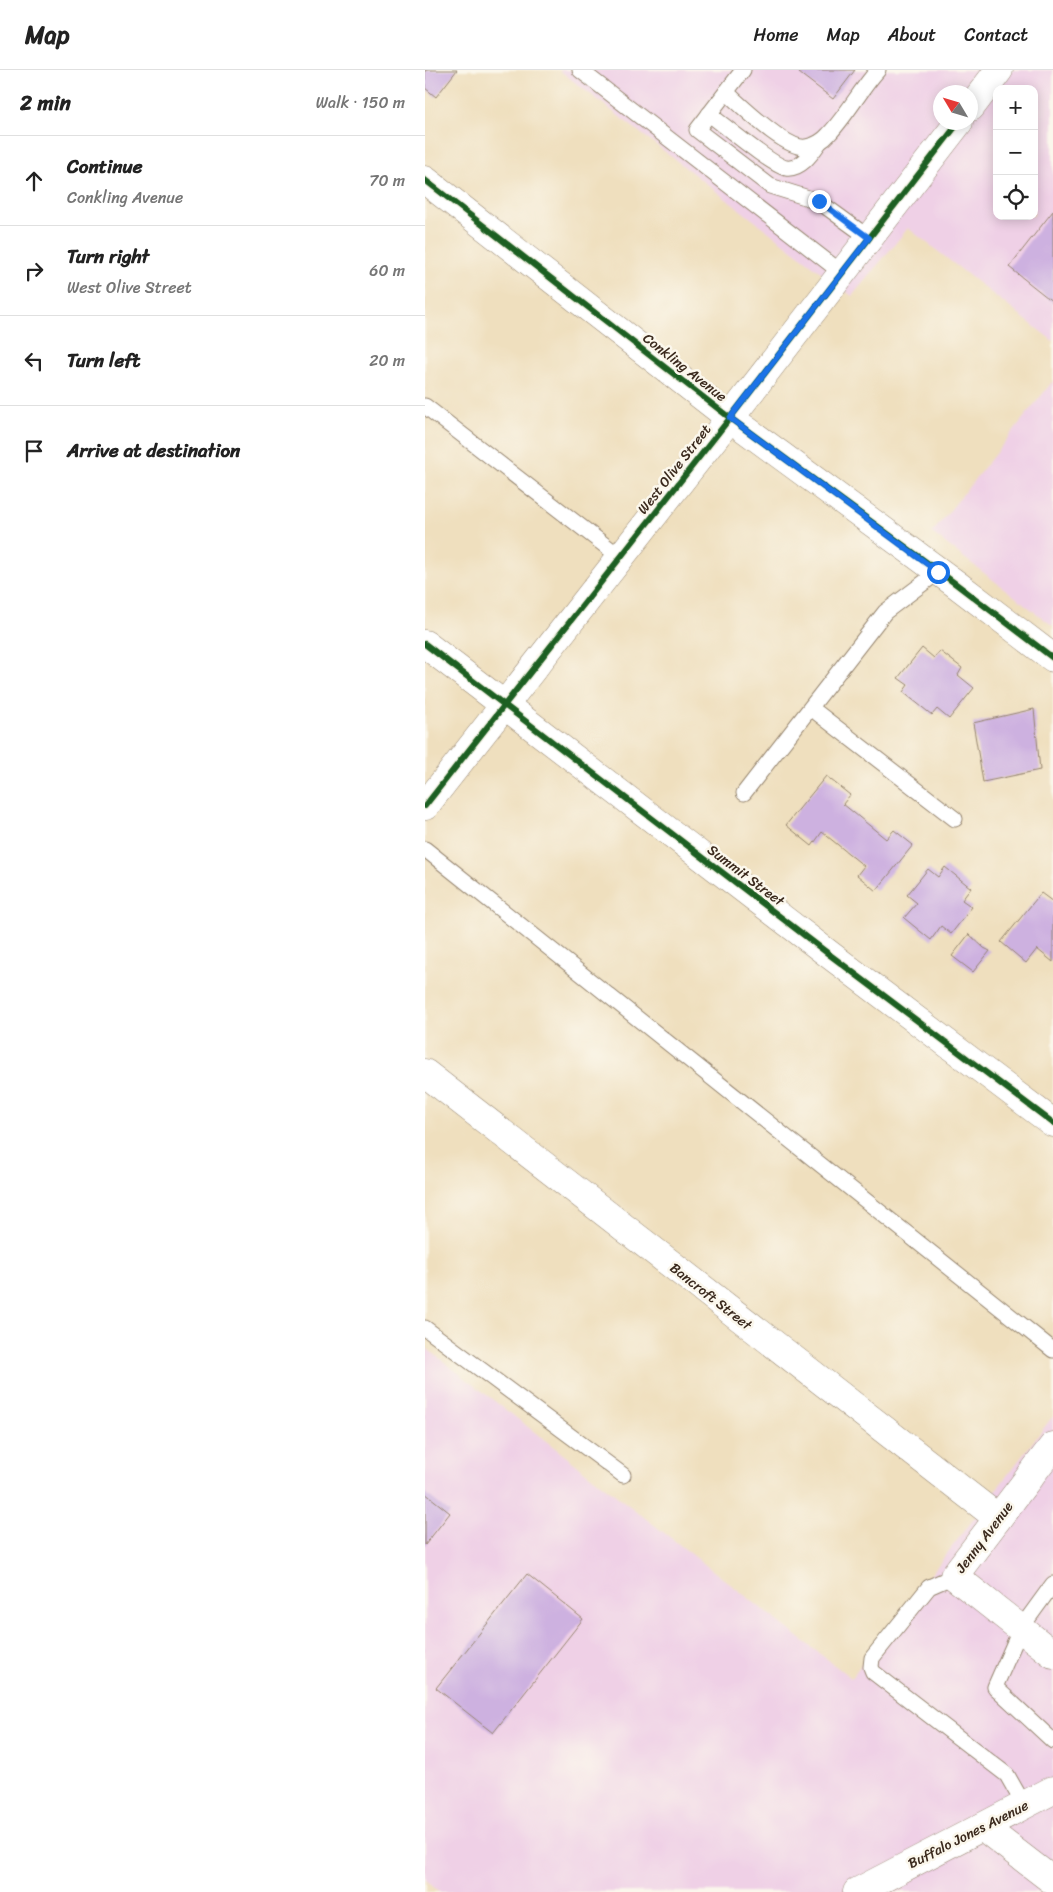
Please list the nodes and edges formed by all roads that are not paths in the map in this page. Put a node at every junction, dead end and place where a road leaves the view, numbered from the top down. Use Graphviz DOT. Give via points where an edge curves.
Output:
graph roads {
  1 [pos="580,70"];
  2 [pos="743,70"];
  3 [pos="878,70"];
  4 [pos="999,70"];
  5 [pos="726,92"];
  6 [pos="978,98"];
  7 [pos="709,114"];
  8 [pos="953,130"];
  9 [pos="819,143"];
  10 [pos="425,180"];
  11 [pos="869,238"];
  12 [pos="842,273"];
  13 [pos="425,406"];
  14 [pos="730,418"];
  15 [pos="620,557"];
  16 [pos="938,572"];
  17 [pos="425,644"];
  18 [pos="1053,658"];
  19 [pos="503,705"];
  20 [pos="811,708"];
  21 [pos="744,793"];
  22 [pos="425,806"];
  23 [pos="955,819"];
  24 [pos="425,849"];
  25 [pos="425,1073"];
  26 [pos="1053,1123"];
  27 [pos="425,1328"];
  28 [pos="1053,1350"];
  29 [pos="1053,1446"];
  30 [pos="623,1475"];
  31 [pos="998,1518"];
  32 [pos="954,1576"];
  33 [pos="1053,1584"];
  34 [pos="1021,1628"];
  35 [pos="1053,1654"];
  36 [pos="1053,1741"];
  37 [pos="1053,1790"];
  38 [pos="1024,1805"];
  39 [pos="983,1827"];
  40 [pos="1053,1881"];
  41 [pos="857,1892"];
  1 -- 12 [label="lane"];
  2 -- 5 [label="lane"];
  3 -- 9 [label="lane"];
  4 -- 6 [label="street"];
  5 -- 7 [label="lane"];
  5 -- 9 [label="lane" via="793,146 806,148"];
  7 -- 9 [label="lane" via="772,162 787,168 800,165"];
  7 -- 11 [label="lane" via="697,130 770,186 819,201"];
  8 -- 11 [label="street, West Olive Street"];
  10 -- 14 [label="street, Conkling Avenue"];
  11 -- 12 [label="street, West Olive Street"];
  12 -- 14 [label="street, West Olive Street"];
  13 -- 15 [label="lane"];
  14 -- 15 [label="street, West Olive Street"];
  14 -- 16 [label="street, Conkling Avenue"];
  15 -- 19 [label="street, West Olive Street"];
  16 -- 18 [label="street, Conkling Avenue"];
  16 -- 20 [label="lane" via="885,612"];
  17 -- 19 [label="street, Summit Street"];
  19 -- 22 [label="street, West Olive Street"];
  19 -- 26 [label="street, Summit Street"];
  20 -- 21 [label="lane"];
  20 -- 23 [label="lane"];
  24 -- 28 [label="lane"];
  25 -- 31 [label="street, Bancroft Street"];
  27 -- 30 [label="lane"];
  29 -- 31 [label="street, Jenny Avenue"];
  31 -- 32 [label="street, Jenny Avenue"];
  32 -- 34 [label="street, Jenny Avenue"];
  32 -- 38 [label="lane" via="929,1587 872,1658 871,1667 873,1672 1007,1775"];
  33 -- 34 [label="lane"];
  34 -- 35 [label="street, Jenny Avenue"];
  34 -- 36 [label="lane" via="995,1687"];
  37 -- 38 [label="street, Buffalo Jones Avenue"];
  38 -- 39 [label="street, Buffalo Jones Avenue"];
  39 -- 40 [label="street"];
  39 -- 41 [label="street, Buffalo Jones Avenue"];
}
